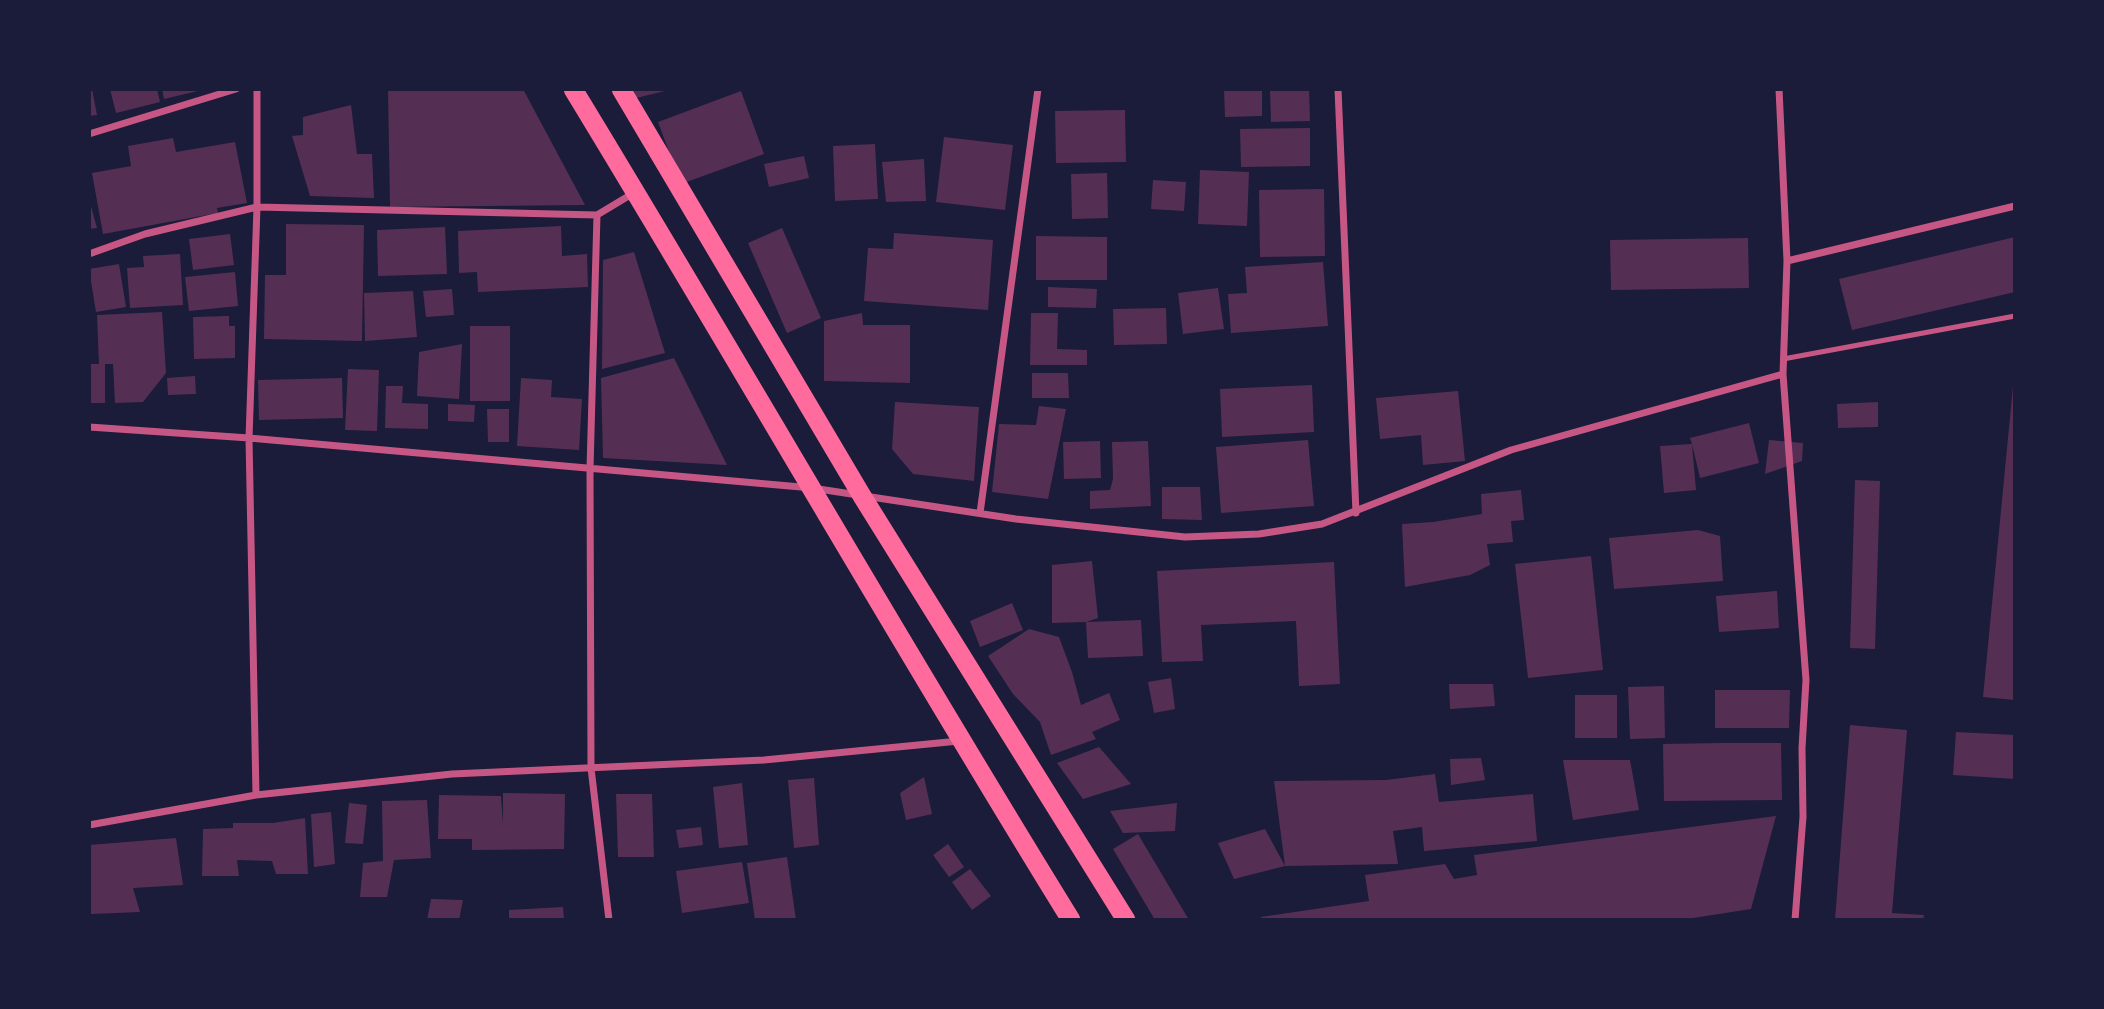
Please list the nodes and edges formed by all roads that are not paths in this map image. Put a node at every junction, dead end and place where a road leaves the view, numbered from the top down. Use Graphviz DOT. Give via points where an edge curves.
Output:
graph roads {
  1 [pos="236,89"];
  2 [pos="257,89"];
  3 [pos="573,89"];
  4 [pos="621,89"];
  5 [pos="1038,89"];
  6 [pos="1338,89"];
  7 [pos="1779,89"];
  8 [pos="89,134"];
  9 [pos="635,192"];
  10 [pos="2015,206"];
  11 [pos="257,207"];
  12 [pos="597,215"];
  13 [pos="89,254"];
  14 [pos="1787,261"];
  15 [pos="2015,316"];
  16 [pos="1783,359"];
  17 [pos="1783,374"];
  18 [pos="89,427"];
  19 [pos="249,438"];
  20 [pos="590,468"];
  21 [pos="812,488"];
  22 [pos="862,496"];
  23 [pos="980,513"];
  24 [pos="1356,513"];
  25 [pos="961,741"];
  26 [pos="592,768"];
  27 [pos="256,795"];
  28 [pos="89,825"];
  29 [pos="609,920"];
  30 [pos="1071,920"];
  31 [pos="1126,920"];
  32 [pos="1795,920"];
  1 -- 8 [label="street"];
  2 -- 11 [label="street"];
  3 -- 9 [label="highway"];
  4 -- 22 [label="highway"];
  5 -- 23 [label="street"];
  6 -- 24 [label="street"];
  7 -- 14 [label="street"];
  9 -- 12 [label="street"];
  9 -- 21 [label="highway"];
  10 -- 14 [label="street"];
  11 -- 12 [label="street"];
  11 -- 13 [label="street" via="145,234"];
  11 -- 19 [label="street"];
  12 -- 20 [label="street"];
  14 -- 16 [label="street"];
  15 -- 16 [label="lane"];
  16 -- 17 [label="street"];
  17 -- 24 [label="street" via="1511,450"];
  17 -- 32 [label="street" via="1806,680"];
  18 -- 19 [label="street"];
  19 -- 20 [label="street"];
  19 -- 27 [label="street"];
  20 -- 21 [label="street"];
  20 -- 26 [label="street"];
  21 -- 22 [label="street"];
  21 -- 25 [label="highway"];
  22 -- 23 [label="street"];
  22 -- 31 [label="highway"];
  23 -- 24 [label="street" via="1185,537 1259,534 1322,524"];
  25 -- 26 [label="street" via="764,760"];
  25 -- 30 [label="highway"];
  26 -- 27 [label="street" via="452,774"];
  26 -- 29 [label="street"];
  27 -- 28 [label="street"];
}
